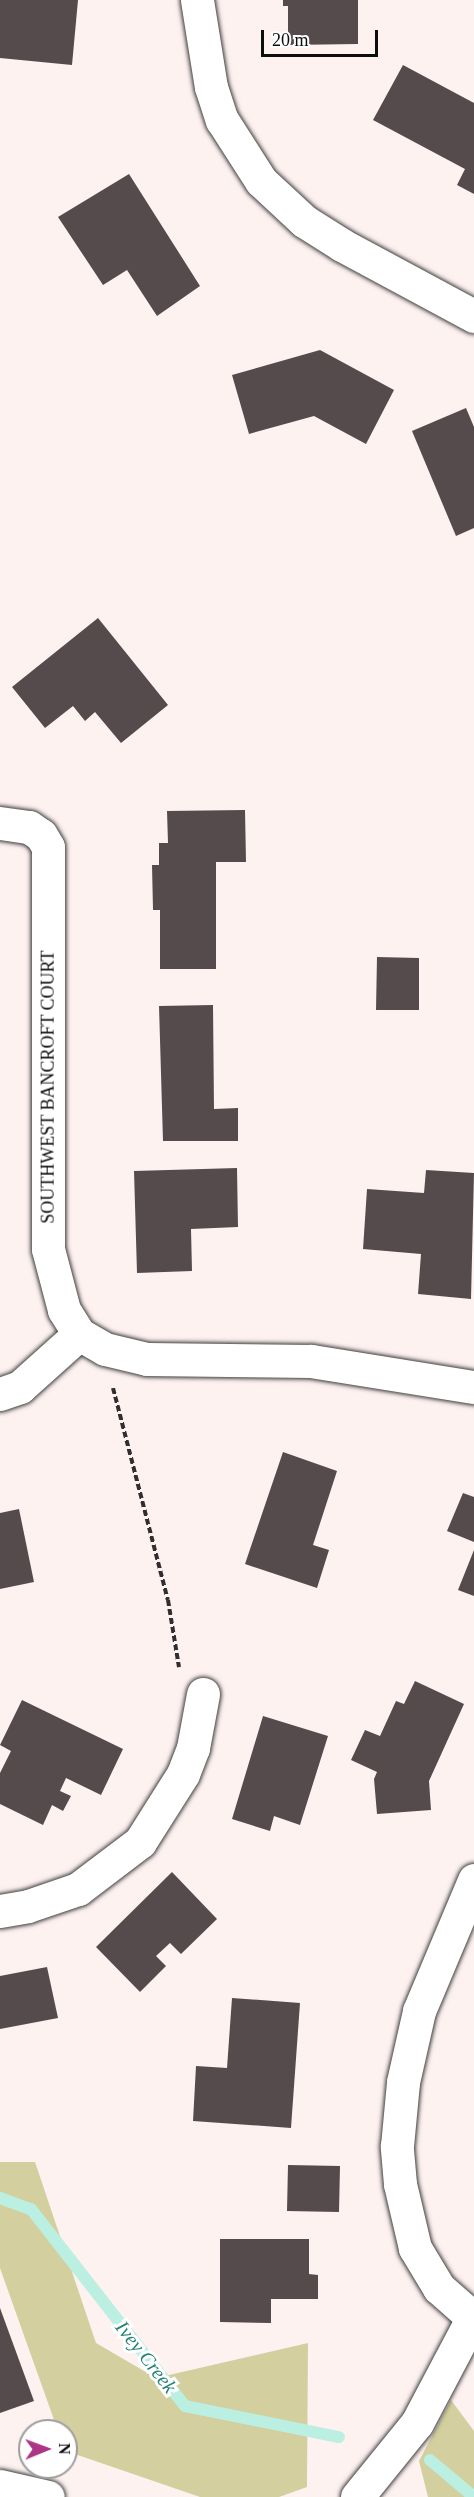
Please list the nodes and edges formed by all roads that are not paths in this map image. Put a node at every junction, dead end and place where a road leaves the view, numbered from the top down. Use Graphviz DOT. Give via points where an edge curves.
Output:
graph roads {
  1 [pos="197,0"];
  2 [pos="474,316"];
  3 [pos="0,823"];
  4 [pos="92,1342"];
  5 [pos="474,1387"];
  6 [pos="0,1394"];
  7 [pos="203,1694"];
  8 [pos="474,1880"];
  9 [pos="0,1911"];
  10 [pos="473,2316"];
  11 [pos="0,2486"];
  12 [pos="48,2497"];
  13 [pos="357,2497"];
  1 -- 2 [label="street" via="211,87 222,120 261,181 304,220 342,245"];
  3 -- 4 [label="street, SOUTHWEST BANCROFT COURT" via="29,827 41,835 50,862 48,1249 64,1311"];
  4 -- 5 [label="street" via="147,1359 311,1361"];
  4 -- 6 [label="street" via="20,1387"];
  7 -- 9 [label="street" via="193,1748 183,1774 140,1842 78,1889"];
  8 -- 10 [label="street" via="419,2011 403,2082 397,2146 400,2184 415,2248 439,2288"];
  10 -- 13 [label="street" via="417,2423"];
  11 -- 12 [label="street"];
}
